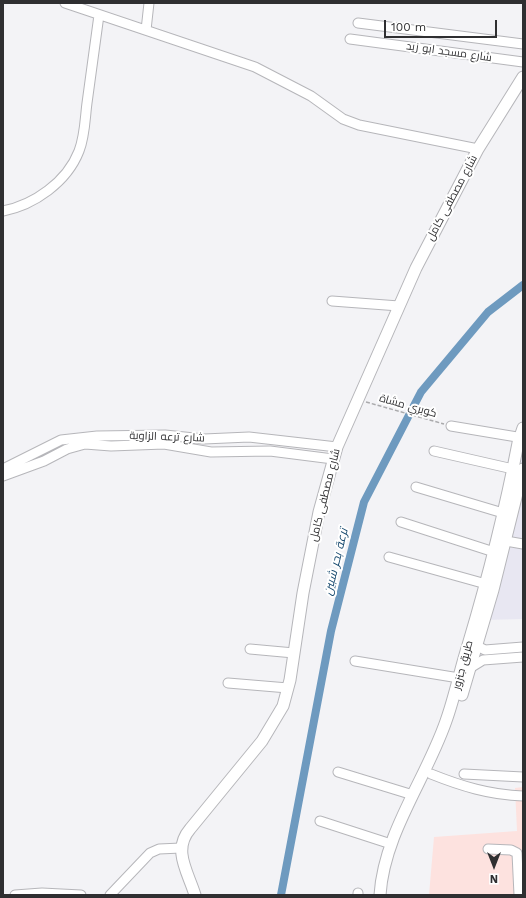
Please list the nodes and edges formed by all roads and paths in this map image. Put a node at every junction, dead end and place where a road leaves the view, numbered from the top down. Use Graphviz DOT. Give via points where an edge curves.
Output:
graph roads {
  1 [pos="65,3"];
  2 [pos="148,3"];
  3 [pos="99,15"];
  4 [pos="358,22"];
  5 [pos="146,30"];
  6 [pos="350,39"];
  7 [pos="523,44"];
  8 [pos="523,62"];
  9 [pos="523,77"];
  10 [pos="478,149"];
  11 [pos="3,211"];
  12 [pos="332,300"];
  13 [pos="399,306"];
  14 [pos="371,403"];
  15 [pos="440,423"];
  16 [pos="451,426"];
  17 [pos="522,434"];
  18 [pos="337,447"];
  19 [pos="434,451"];
  20 [pos="333,459"];
  21 [pos="3,469"];
  22 [pos="518,469"];
  23 [pos="3,476"];
  24 [pos="416,487"];
  25 [pos="503,513"];
  26 [pos="401,522"];
  27 [pos="506,540"];
  28 [pos="523,544"];
  29 [pos="494,552"];
  30 [pos="389,557"];
  31 [pos="486,584"];
  32 [pos="477,646"];
  33 [pos="523,647"];
  34 [pos="250,649"];
  35 [pos="294,653"];
  36 [pos="523,657"];
  37 [pos="356,661"];
  38 [pos="470,668"];
  39 [pos="458,678"];
  40 [pos="228,684"];
  41 [pos="288,688"];
  42 [pos="338,772"];
  43 [pos="431,774"];
  44 [pos="464,774"];
  45 [pos="523,777"];
  46 [pos="413,795"];
  47 [pos="523,796"];
  48 [pos="320,821"];
  49 [pos="391,844"];
  50 [pos="181,848"];
  51 [pos="488,849"];
  52 [pos="14,895"];
  53 [pos="81,895"];
  54 [pos="110,895"];
  55 [pos="195,895"];
  56 [pos="380,895"];
  57 [pos="386,895"];
  58 [pos="519,895"];
  1 -- 3 [label="street"];
  2 -- 5 [label="street"];
  3 -- 5 [label="street"];
  3 -- 11 [label="street" via="79,151 53,187 17,209"];
  4 -- 7 [label="street"];
  5 -- 10 [label="street" via="255,67 311,96 354,124"];
  6 -- 8 [label="street, شارع مسجد ابو زيد"];
  9 -- 10 [label="main road, شارع مصطفى كامل"];
  10 -- 13 [label="main road, شارع مصطفى كامل"];
  12 -- 13 [label="street"];
  13 -- 18 [label="main road, شارع مصطفى كامل"];
  14 -- 15 [label="path, كوبري مشاة"];
  16 -- 17 [label="street"];
  17 -- 22 [label="main road, طريق جنزور"];
  18 -- 20 [label="main road, شارع مصطفى كامل"];
  18 -- 21 [label="street, شارع ترعه الزاوية" via="254,438 97,436 62,440"];
  19 -- 22 [label="street"];
  20 -- 23 [label="street, شارع ترعه الزاوية" via="270,451 211,452 164,444 85,444"];
  20 -- 35 [label="main road, شارع مصطفى كامل" via="319,512"];
  22 -- 25 [label="main road, طريق جنزور"];
  22 -- 27 [label="main road, طريق جنزور"];
  24 -- 25 [label="street"];
  25 -- 29 [label="main road, طريق جنزور"];
  26 -- 29 [label="street"];
  27 -- 28 [label="street"];
  27 -- 32 [label="main road, طريق جنزور"];
  29 -- 31 [label="main road, طريق جنزور"];
  30 -- 31 [label="street"];
  31 -- 39 [label="main road, طريق جنزور"];
  32 -- 33 [label="street" via="486,650"];
  32 -- 38 [label="main road, طريق جنزور"];
  34 -- 35 [label="street"];
  35 -- 41 [label="main road, شارع مصطفى كامل"];
  36 -- 38 [label="street" via="483,660"];
  37 -- 39 [label="street"];
  38 -- 43 [label="main road, طريق جنزور" via="448,734"];
  39 -- 46 [label="main road, طريق جنزور" via="440,738"];
  40 -- 41 [label="street"];
  41 -- 50 [label="main road, شارع مصطفى كامل" via="283,706 270,730 185,834"];
  42 -- 46 [label="street"];
  43 -- 47 [label="street" via="477,790"];
  43 -- 57 [label="main road, طريق جنزور" via="397,847"];
  44 -- 45 [label="street"];
  46 -- 49 [label="main road, طريق جنزور"];
  48 -- 49 [label="street"];
  49 -- 56 [label="main road, طريق جنزور"];
  50 -- 54 [label="street" via="159,849 150,853"];
  50 -- 55 [label="main road" via="183,862"];
  51 -- 58 [label="street" via="511,850 517,853"];
  52 -- 53 [label="street"];
}
